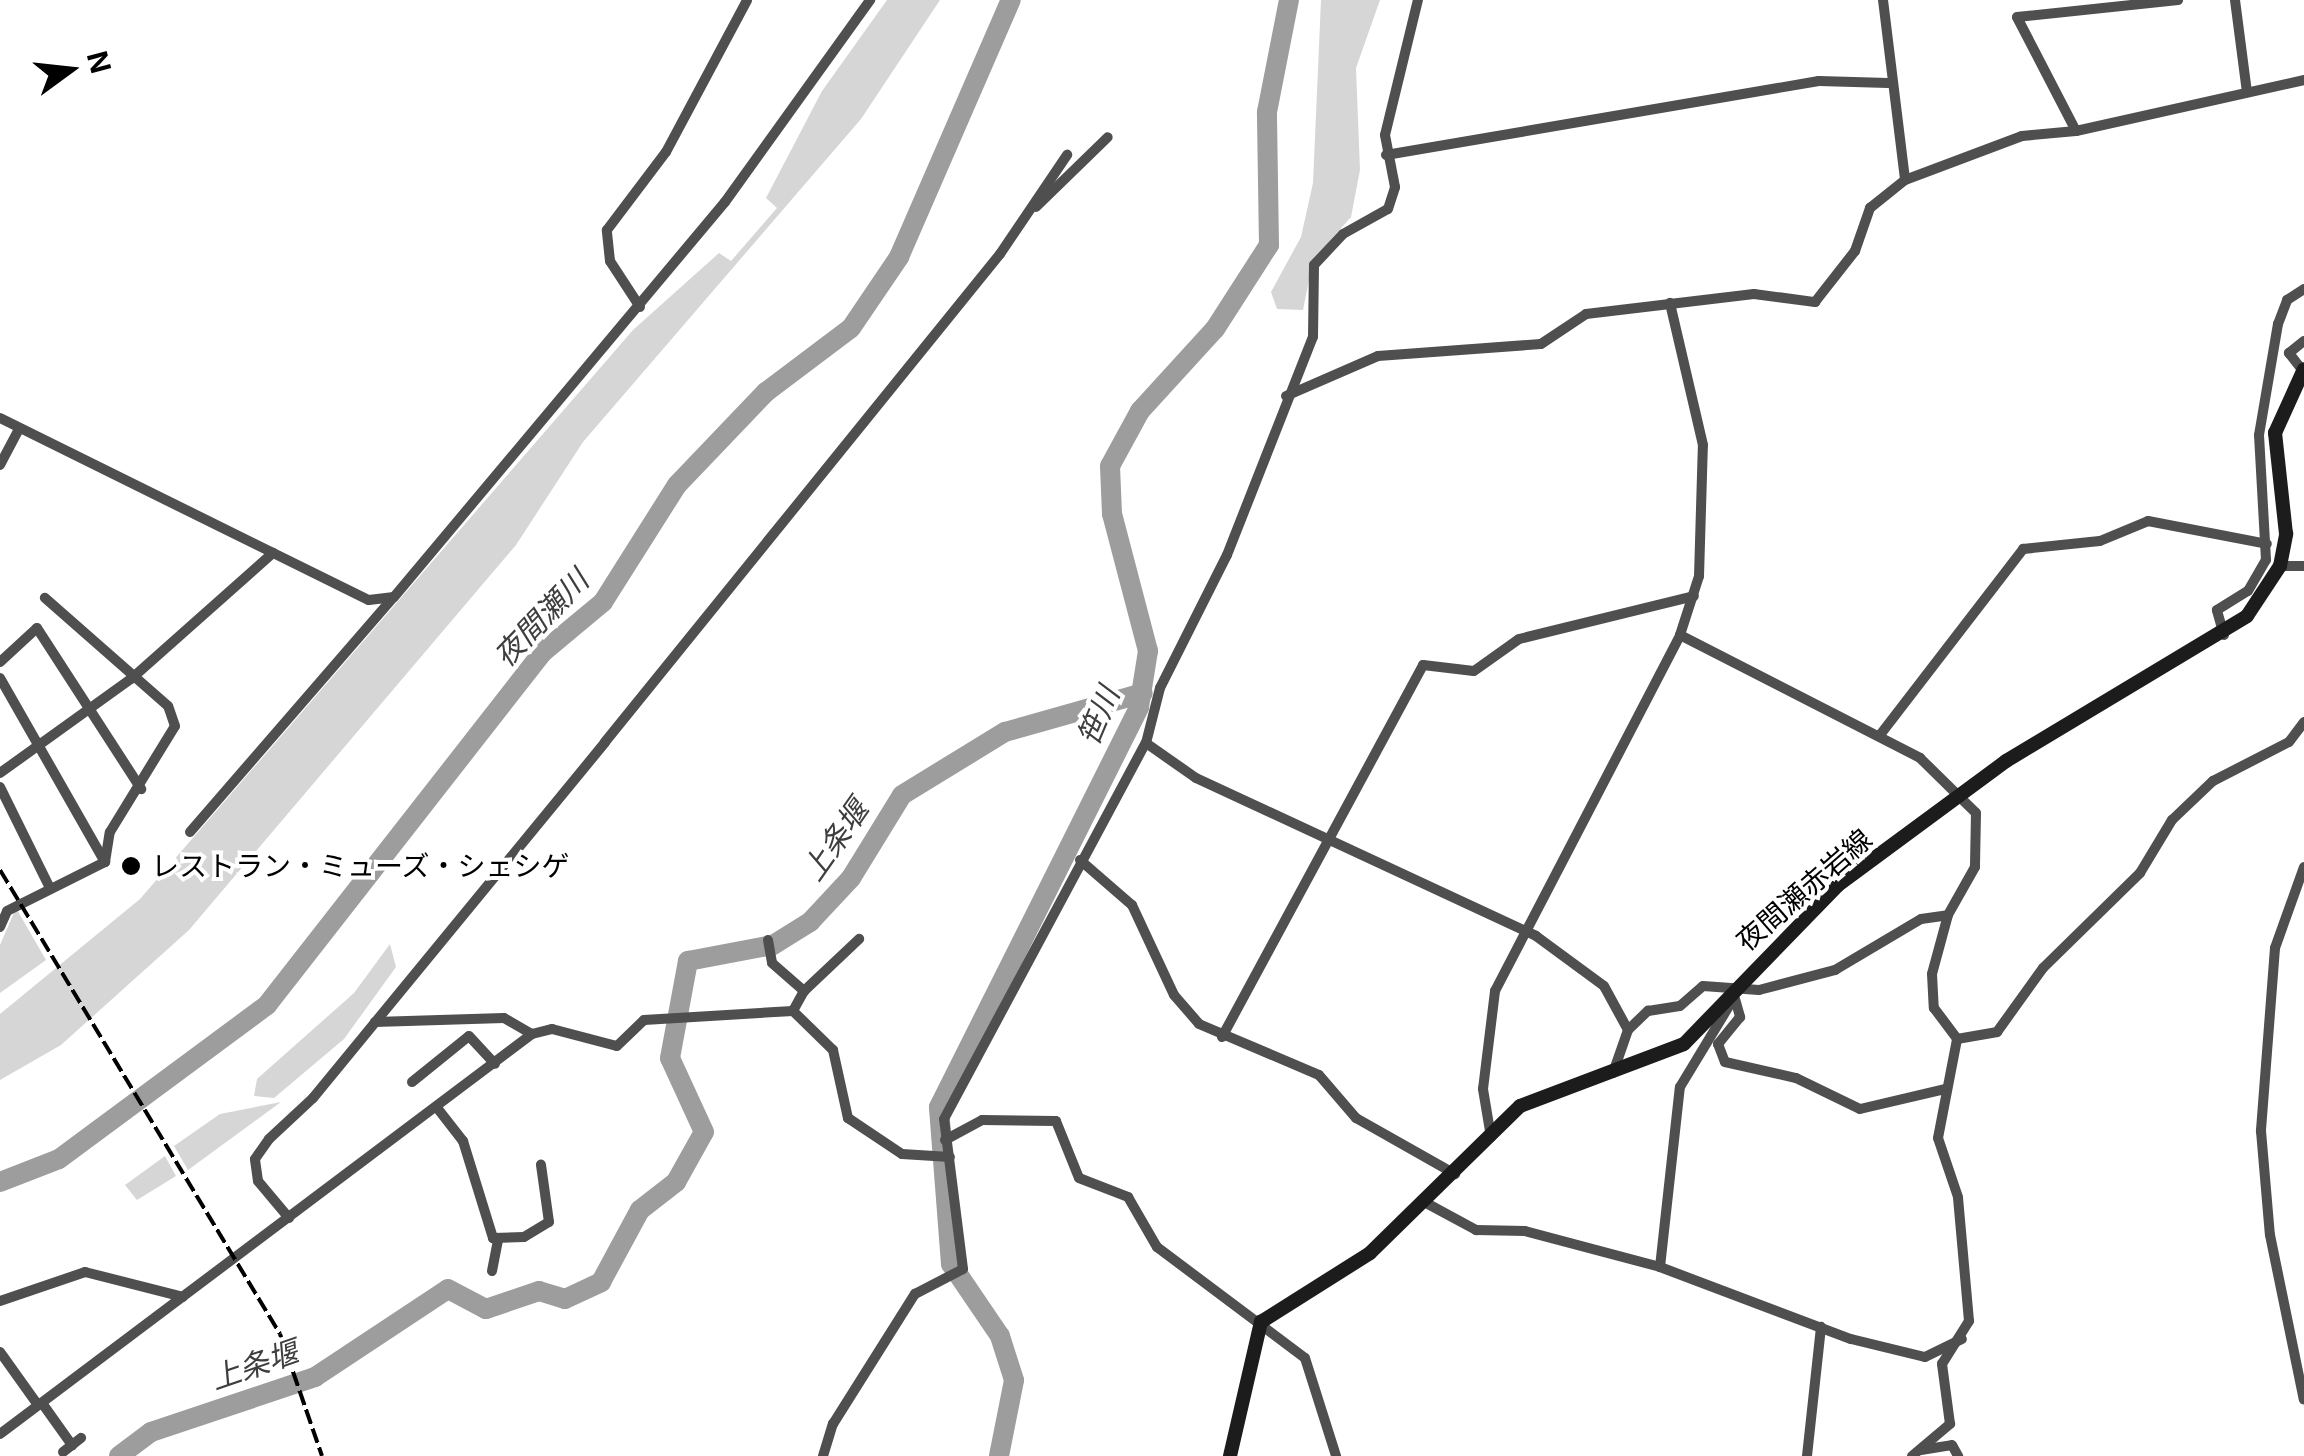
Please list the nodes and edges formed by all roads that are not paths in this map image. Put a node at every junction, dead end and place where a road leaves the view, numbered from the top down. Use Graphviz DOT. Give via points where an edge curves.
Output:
graph roads {
  1 [pos="747,0"];
  2 [pos="758,0"];
  3 [pos="870,0"];
  4 [pos="1418,0"];
  5 [pos="1883,0"];
  6 [pos="2178,0"];
  7 [pos="2236,0"];
  8 [pos="738,17"];
  9 [pos="2304,80"];
  10 [pos="1888,82"];
  11 [pos="2247,92"];
  12 [pos="2076,131"];
  13 [pos="1108,136"];
  14 [pos="1386,154"];
  15 [pos="1067,155"];
  16 [pos="1905,180"];
  17 [pos="1028,214"];
  18 [pos="2304,290"];
  19 [pos="1670,302"];
  20 [pos="640,307"];
  21 [pos="2304,341"];
  22 [pos="2302,376"];
  23 [pos="1286,396"];
  24 [pos="0,418"];
  25 [pos="19,428"];
  26 [pos="0,465"];
  27 [pos="2267,544"];
  28 [pos="273,553"];
  29 [pos="2280,566"];
  30 [pos="2304,566"];
  31 [pos="1694,596"];
  32 [pos="394,597"];
  33 [pos="45,598"];
  34 [pos="1680,635"];
  35 [pos="2224,635"];
  36 [pos="0,662"];
  37 [pos="0,678"];
  38 [pos="131,680"];
  39 [pos="92,710"];
  40 [pos="2304,722"];
  41 [pos="1880,735"];
  42 [pos="44,742"];
  43 [pos="1146,743"];
  44 [pos="0,772"];
  45 [pos="0,787"];
  46 [pos="141,788"];
  47 [pos="1960,796"];
  48 [pos="190,832"];
  49 [pos="1334,837"];
  50 [pos="1080,860"];
  51 [pos="105,862"];
  52 [pos="2304,867"];
  53 [pos="49,886"];
  54 [pos="0,899"];
  55 [pos="6,910"];
  56 [pos="1948,916"];
  57 [pos="0,928"];
  58 [pos="1520,928"];
  59 [pos="860,939"];
  60 [pos="769,946"];
  61 [pos="804,991"];
  62 [pos="1733,994"];
  63 [pos="793,1011"];
  64 [pos="376,1022"];
  65 [pos="1628,1030"];
  66 [pos="532,1034"];
  67 [pos="1222,1037"];
  68 [pos="1956,1038"];
  69 [pos="494,1064"];
  70 [pos="1613,1073"];
  71 [pos="412,1082"];
  72 [pos="1946,1089"];
  73 [pos="438,1108"];
  74 [pos="1491,1137"];
  75 [pos="945,1140"];
  76 [pos="945,1158"];
  77 [pos="541,1164"];
  78 [pos="1454,1174"];
  79 [pos="1428,1204"];
  80 [pos="289,1218"];
  81 [pos="498,1239"];
  82 [pos="1660,1267"];
  83 [pos="492,1271"];
  84 [pos="183,1297"];
  85 [pos="0,1301"];
  86 [pos="1261,1322"];
  87 [pos="1821,1327"];
  88 [pos="1962,1339"];
  89 [pos="0,1352"];
  90 [pos="2304,1400"];
  91 [pos="40,1404"];
  92 [pos="0,1434"];
  93 [pos="72,1445"];
  94 [pos="1913,1453"];
  95 [pos="823,1456"];
  96 [pos="1230,1456"];
  97 [pos="1336,1456"];
  98 [pos="1807,1456"];
  99 [pos="1958,1456"];
  1 -- 8 [label="street"];
  2 -- 8 [label="street"];
  3 -- 20 [label="street"];
  4 -- 14 [label="street"];
  5 -- 10 [label="street"];
  6 -- 12 [label="street" via="2018,16"];
  7 -- 11 [label="street"];
  8 -- 20 [label="street" via="666,152 607,230 610,261"];
  9 -- 11 [label="street"];
  10 -- 14 [label="street" via="1818,81"];
  10 -- 16 [label="street"];
  11 -- 12 [label="street"];
  12 -- 16 [label="street" via="2022,136"];
  13 -- 17 [label="street"];
  14 -- 23 [label="street" via="1394,187 1388,209 1343,234 1314,265 1313,337"];
  15 -- 17 [label="street"];
  16 -- 19 [label="street" via="1870,208 1855,252 1816,302 1754,294"];
  17 -- 64 [label="street"];
  18 -- 27 [label="street" via="2287,300 2278,324 2259,435"];
  19 -- 23 [label="street" via="1586,314 1521,348 1378,356"];
  19 -- 31 [label="street" via="1703,445"];
  20 -- 32 [label="street"];
  21 -- 22 [label="street" via="2289,353"];
  22 -- 29 [label="main road" via="2275,433 2286,534"];
  23 -- 43 [label="street" via="1228,555 1160,688"];
  24 -- 25 [label="street"];
  25 -- 26 [label="street"];
  25 -- 28 [label="street"];
  27 -- 35 [label="street" via="2260,576 2217,610"];
  27 -- 41 [label="street" via="2148,521 2100,540 2022,549"];
  28 -- 32 [label="street" via="369,600"];
  28 -- 38 [label="street"];
  29 -- 30 [label="street"];
  29 -- 35 [label="main road, 夜間瀬赤岩線"];
  31 -- 34 [label="street"];
  31 -- 49 [label="street" via="1520,639 1474,671 1424,665"];
  32 -- 48 [label="street"];
  33 -- 38 [label="street"];
  34 -- 41 [label="street"];
  34 -- 58 [label="street"];
  35 -- 47 [label="main road, 夜間瀬赤岩線"];
  36 -- 39 [label="street" via="38,628"];
  37 -- 42 [label="street"];
  38 -- 39 [label="street"];
  38 -- 46 [label="street" via="168,706 175,726"];
  39 -- 42 [label="street"];
  39 -- 46 [label="street"];
  40 -- 68 [label="street" via="2290,742 2213,781 2172,820 2140,873 2044,968 1997,1032"];
  41 -- 47 [label="street"];
  42 -- 44 [label="street"];
  42 -- 51 [label="street"];
  43 -- 49 [label="street" via="1196,778"];
  43 -- 50 [label="street"];
  45 -- 53 [label="street"];
  46 -- 51 [label="street" via="110,832"];
  47 -- 56 [label="street" via="1980,824 1980,846"];
  47 -- 62 [label="main road, 夜間瀬赤岩線" via="1838,885"];
  49 -- 58 [label="street"];
  49 -- 67 [label="street"];
  50 -- 67 [label="street" via="1132,905 1184,1009"];
  50 -- 75 [label="street" via="1017,972 975,1073 956,1094"];
  51 -- 53 [label="street"];
  52 -- 90 [label="street" via="2275,948 2261,1132 2270,1236"];
  53 -- 55 [label="street"];
  54 -- 55 [label="street"];
  55 -- 57 [label="street"];
  56 -- 62 [label="street" via="1922,919 1835,970"];
  56 -- 68 [label="street" via="1931,992"];
  58 -- 65 [label="street" via="1604,986"];
  58 -- 74 [label="street" via="1485,1036"];
  59 -- 61 [label="street"];
  60 -- 61 [label="street"];
  61 -- 63 [label="street"];
  62 -- 65 [label="street" via="1703,986"];
  62 -- 70 [label="main road, 夜間瀬赤岩線" via="1684,1044"];
  62 -- 72 [label="street" via="1740,1016 1718,1044 1725,1062 1796,1078 1860,1109"];
  62 -- 82 [label="street" via="1680,1088"];
  63 -- 66 [label="street" via="644,1020 618,1046 552,1029"];
  63 -- 76 [label="street" via="833,1050 848,1118 902,1154"];
  64 -- 66 [label="street" via="399,1028 446,1016 504,1018"];
  64 -- 80 [label="street" via="255,1159 258,1181"];
  65 -- 70 [label="street"];
  66 -- 69 [label="street"];
  67 -- 78 [label="street" via="1319,1076 1356,1118"];
  68 -- 72 [label="street"];
  69 -- 71 [label="street" via="469,1036"];
  69 -- 73 [label="street"];
  70 -- 74 [label="main road, 夜間瀬赤岩線" via="1546,1092"];
  72 -- 88 [label="street" via="1938,1138 1958,1197 1969,1322"];
  73 -- 80 [label="street"];
  73 -- 81 [label="street" via="463,1141"];
  74 -- 78 [label="main road, 夜間瀬赤岩線"];
  75 -- 76 [label="street"];
  75 -- 86 [label="street" via="982,1120 1056,1121 1079,1178 1128,1197 1157,1247"];
  76 -- 95 [label="street" via="957,1272 915,1294 840,1412"];
  77 -- 81 [label="street" via="549,1222"];
  78 -- 79 [label="main road, 夜間瀬赤岩線"];
  79 -- 82 [label="street" via="1476,1230 1525,1231"];
  79 -- 86 [label="main road, 夜間瀬赤岩線"];
  80 -- 84 [label="street"];
  81 -- 83 [label="street"];
  82 -- 87 [label="street"];
  84 -- 85 [label="street" via="85,1272"];
  84 -- 91 [label="street"];
  86 -- 96 [label="main road"];
  86 -- 97 [label="street" via="1317,1378"];
  87 -- 88 [label="street" via="1926,1357"];
  87 -- 98 [label="street"];
  88 -- 94 [label="street" via="1942,1364 1950,1424"];
  89 -- 91 [label="street"];
  91 -- 92 [label="street"];
  91 -- 93 [label="street"];
  94 -- 99 [label="street" via="1952,1445"];
}
